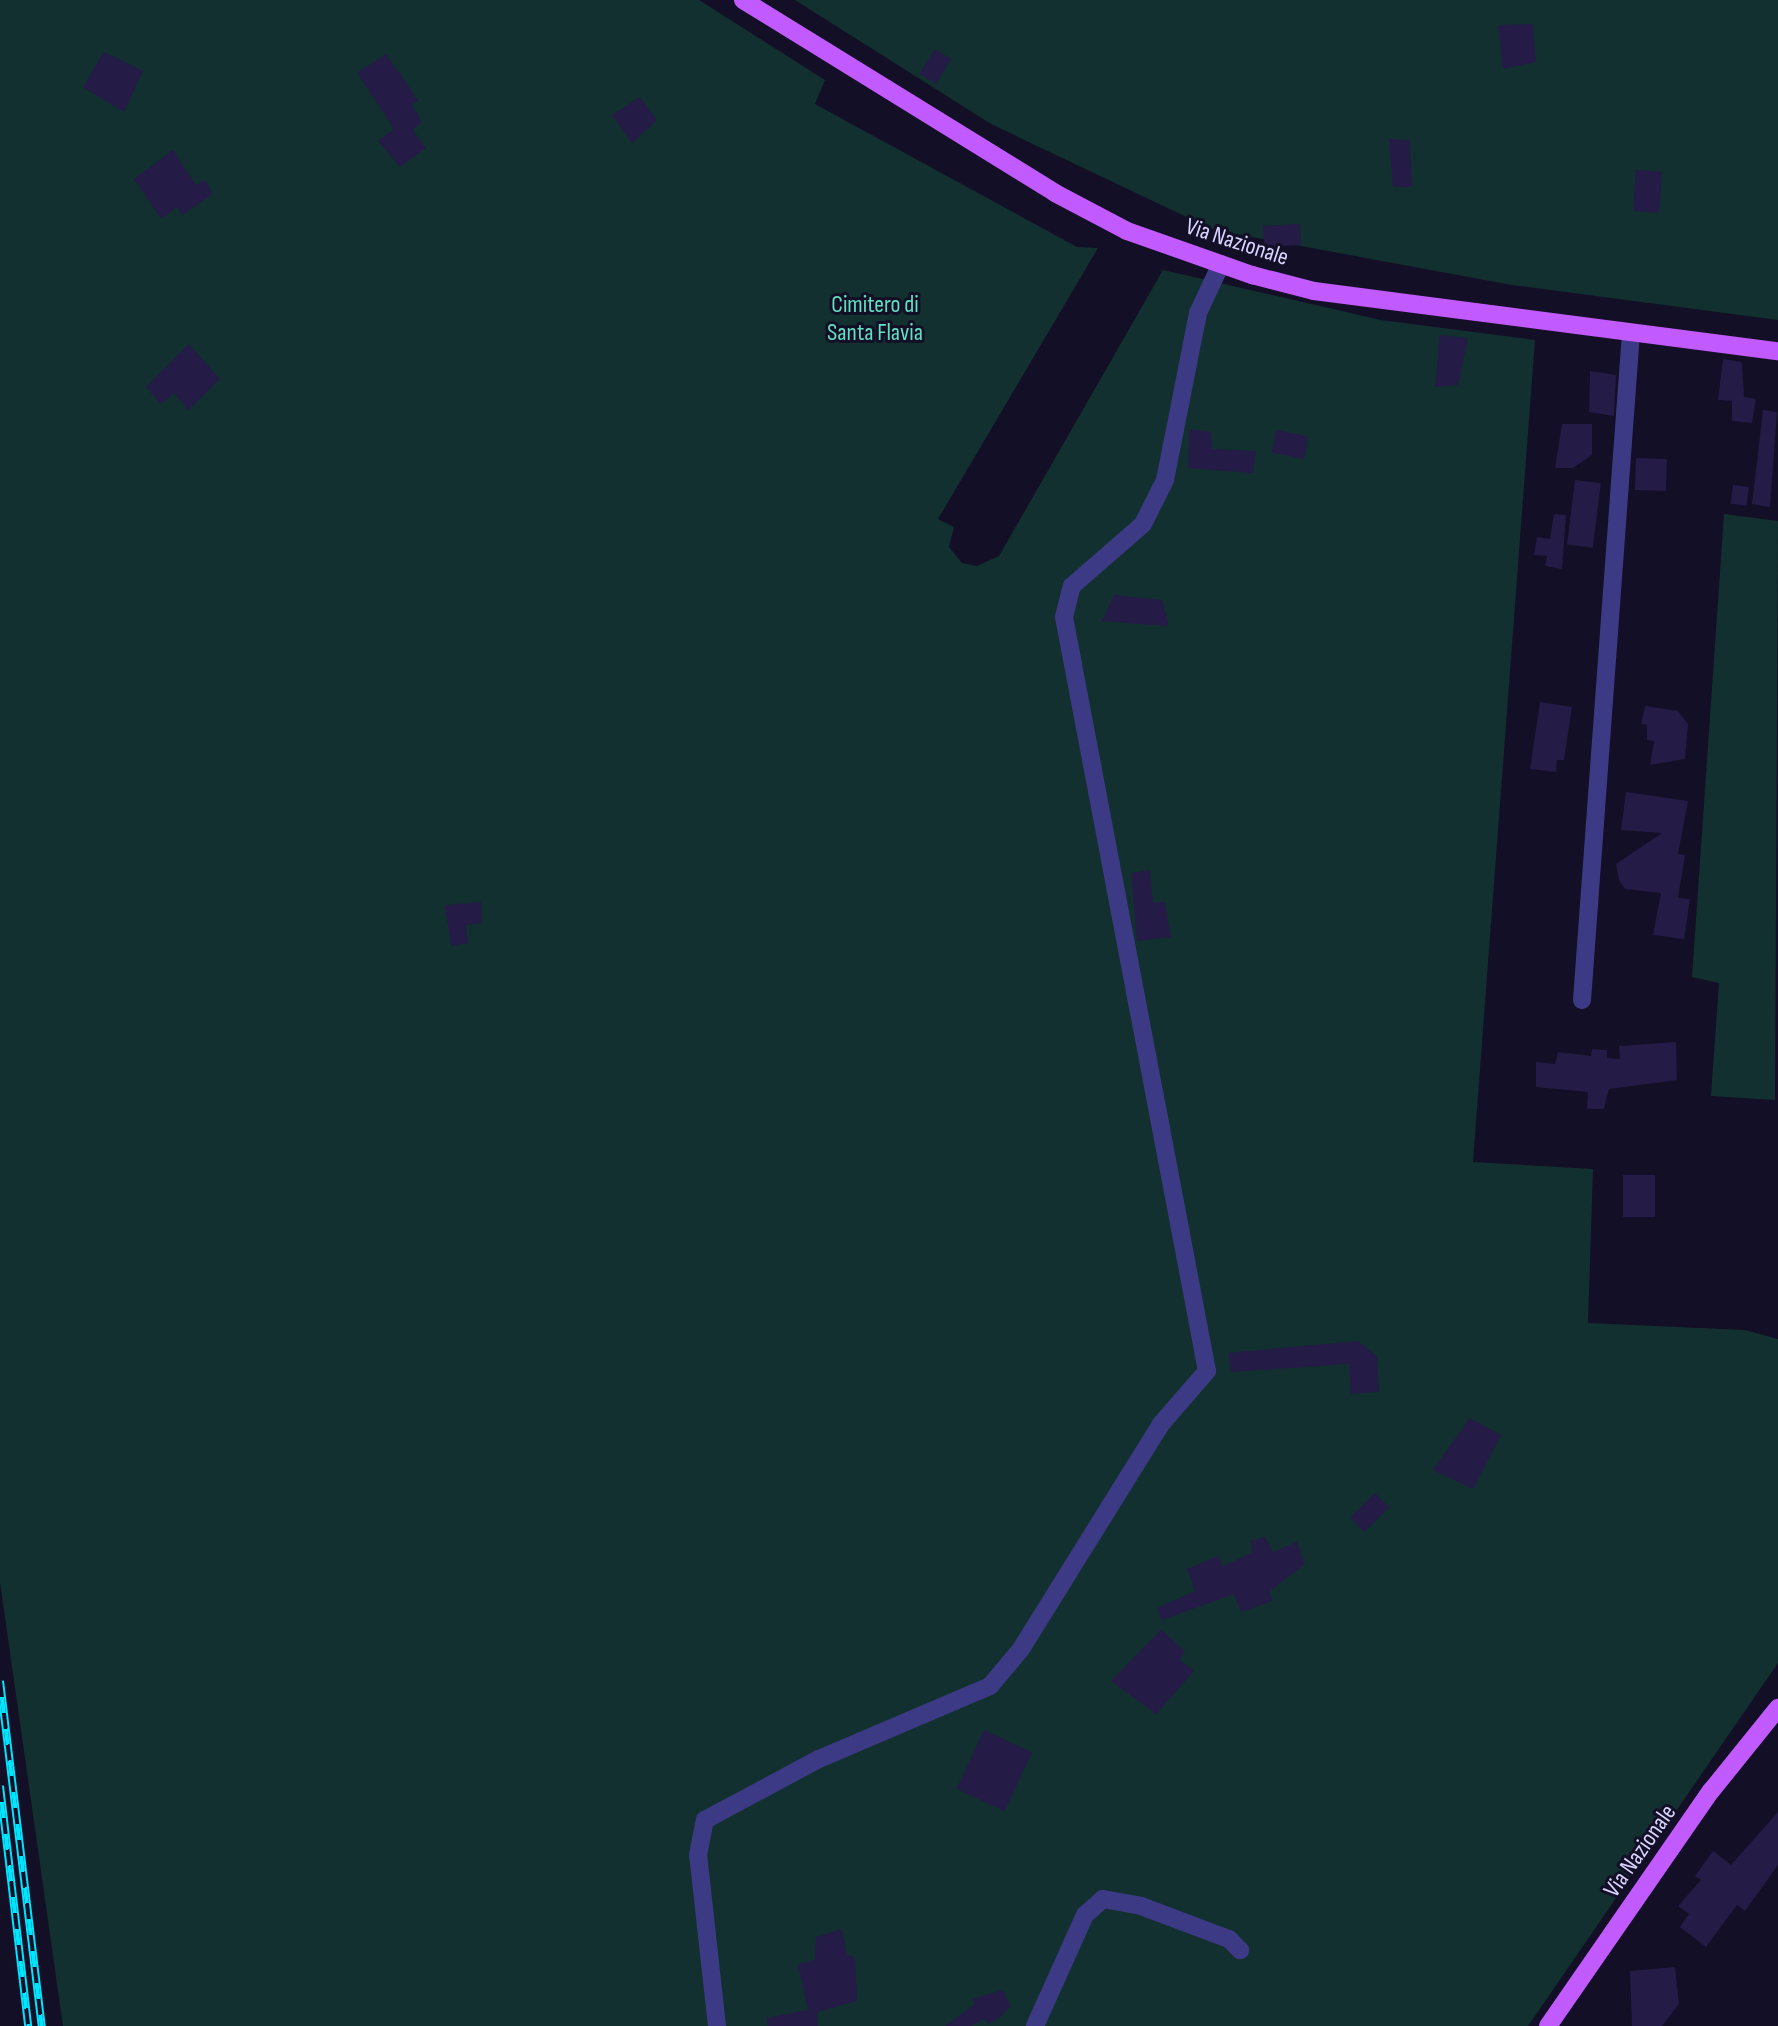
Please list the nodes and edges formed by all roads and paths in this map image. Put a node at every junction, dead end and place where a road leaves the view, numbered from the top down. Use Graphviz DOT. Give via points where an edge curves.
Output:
graph roads {
  1 [pos="743,0"];
  2 [pos="1221,264"];
  3 [pos="1631,333"];
  4 [pos="1778,351"];
  5 [pos="1582,1000"];
  6 [pos="1778,1708"];
  7 [pos="1240,1950"];
  8 [pos="717,2026"];
  9 [pos="1035,2026"];
  10 [pos="1548,2026"];
  1 -- 2 [label="main road, Via Nazionale" via="1055,193 1127,231"];
  2 -- 3 [label="main road, Via Nazionale" via="1314,291"];
  2 -- 8 [label="street" via="1195,325 1164,480 1143,524 1072,586 1064,617 1207,1371 1161,1424 1021,1648 990,1686 819,1759 705,1820 698,1855"];
  3 -- 4 [label="main road, Via Nazionale"];
  3 -- 5 [label="street"];
  6 -- 10 [label="main road, Via Nazionale" via="1711,1791"];
  7 -- 9 [label="street" via="1229,1939 1141,1906 1102,1899 1085,1915"];
}
